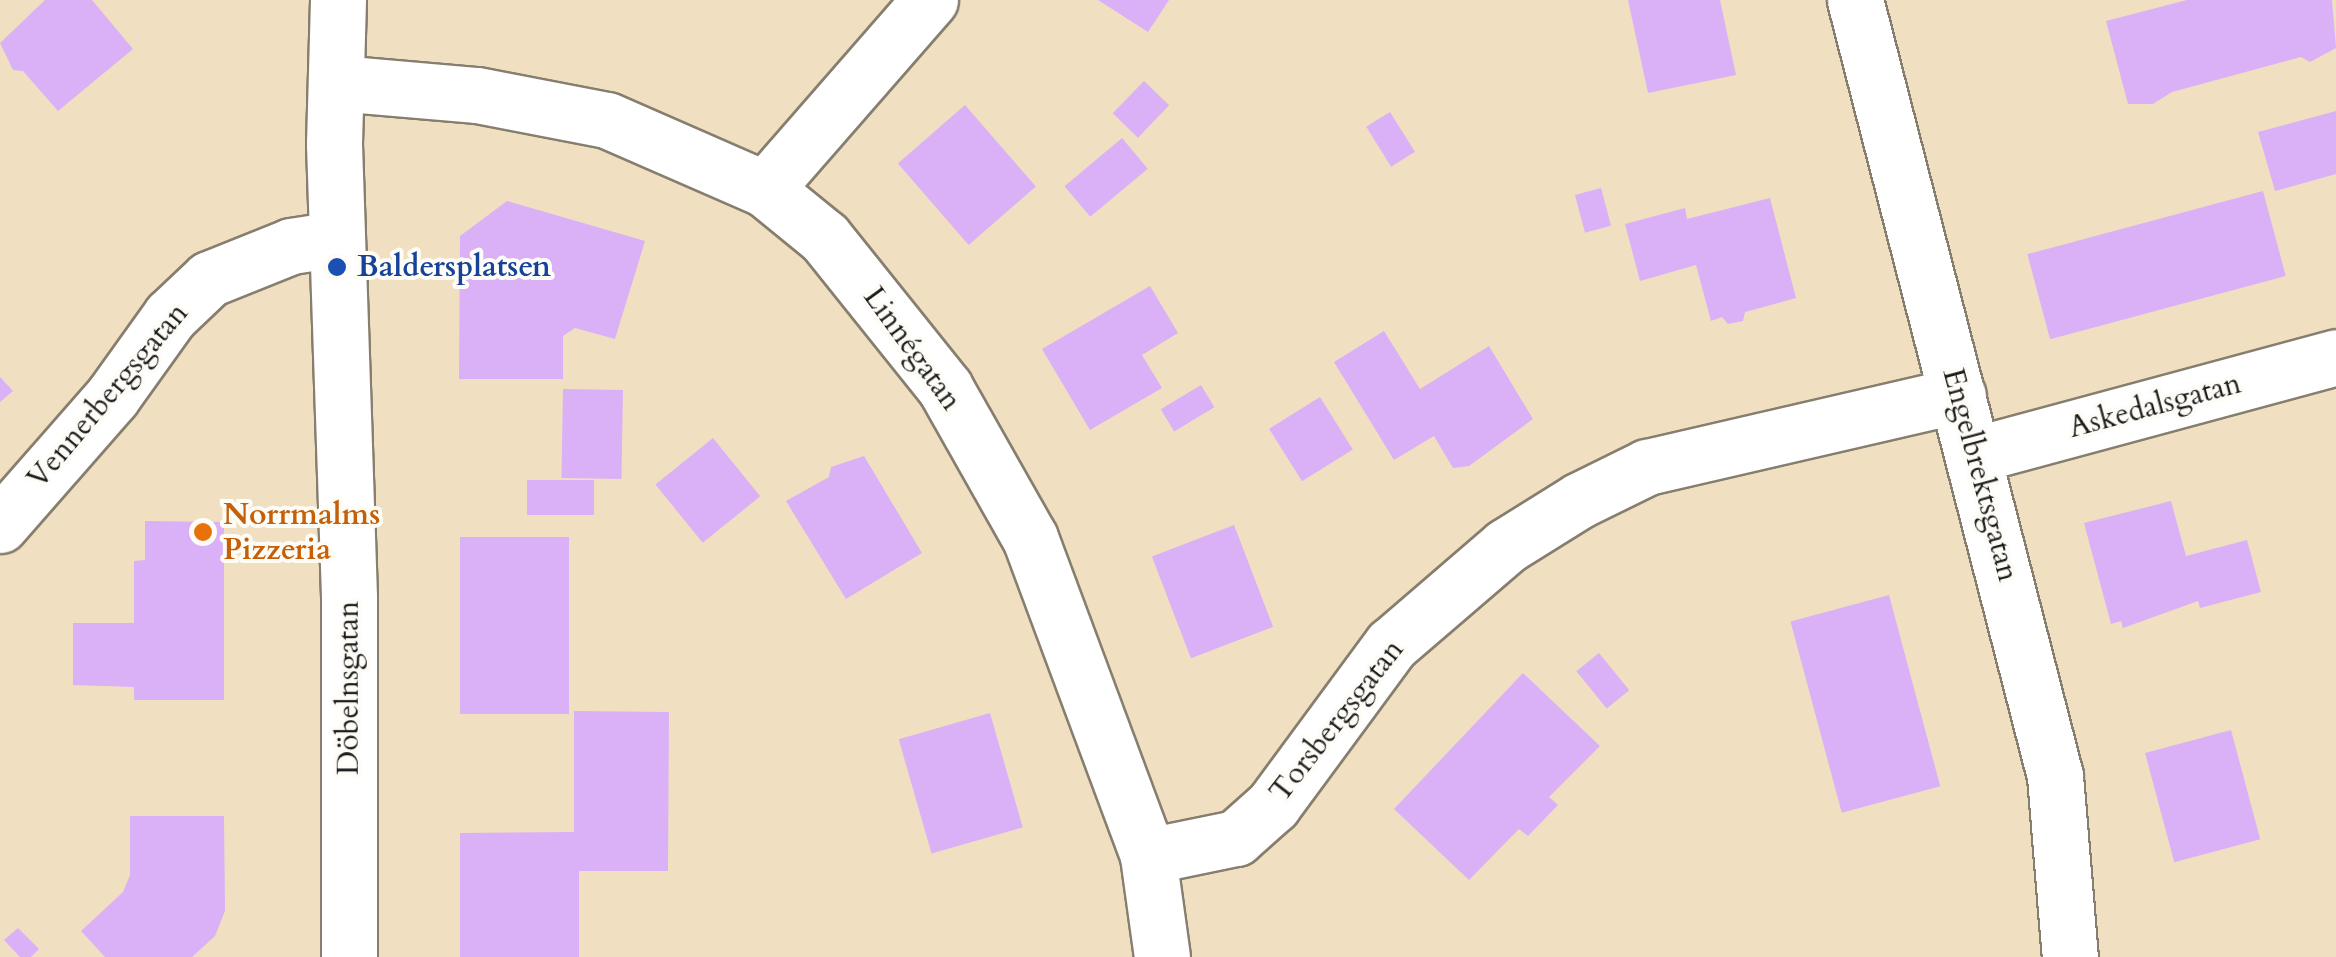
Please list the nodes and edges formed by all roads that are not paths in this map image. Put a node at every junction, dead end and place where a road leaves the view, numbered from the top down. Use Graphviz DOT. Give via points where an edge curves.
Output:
graph roads {
  1 [pos="338,0"];
  2 [pos="930,0"];
  3 [pos="1854,0"];
  4 [pos="337,82"];
  5 [pos="765,189"];
  6 [pos="336,239"];
  7 [pos="2336,357"];
  8 [pos="1958,395"];
  9 [pos="1974,455"];
  10 [pos="0,525"];
  11 [pos="1148,856"];
  12 [pos="350,957"];
  13 [pos="1162,957"];
  14 [pos="2070,957"];
  1 -- 4 [label="street, Döbelnsgatan"];
  2 -- 5 [label="street"];
  3 -- 8 [label="street, Engelbrektsgatan"];
  4 -- 5 [label="street, Linnégatan" via="477,94 606,120"];
  4 -- 6 [label="street, Döbelnsgatan"];
  5 -- 11 [label="street, Linnégatan" via="825,238 884,306 1001,480 1073,646"];
  6 -- 10 [label="street, Vennerbergsgatan" via="291,246 209,279 170,316 112,397"];
  6 -- 12 [label="street, Döbelnsgatan" via="349,598"];
  7 -- 9 [label="street, Askedalsgatan"];
  8 -- 9 [label="street, Engelbrektsgatan"];
  8 -- 11 [label="street, Torsbergsgatan" via="1648,467 1580,500 1506,546 1391,645 1272,804 1236,838"];
  9 -- 14 [label="street, Engelbrektsgatan" via="2055,776"];
  11 -- 13 [label="street, Linnégatan"];
}
